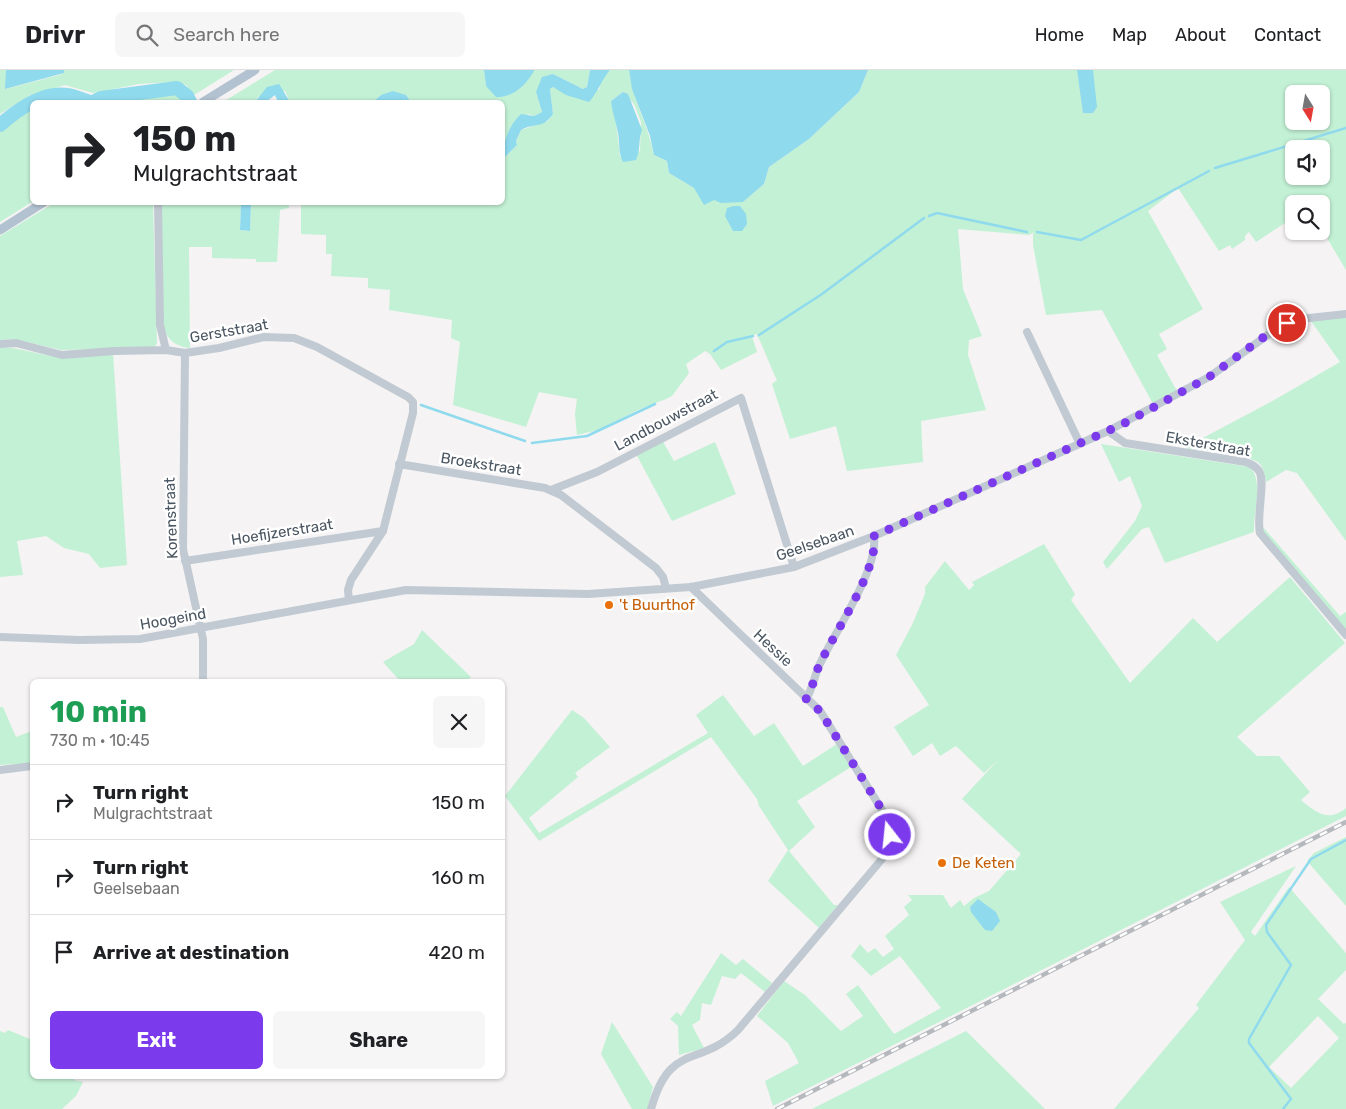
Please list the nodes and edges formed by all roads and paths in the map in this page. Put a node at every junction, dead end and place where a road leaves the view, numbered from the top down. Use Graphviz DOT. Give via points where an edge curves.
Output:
graph roads {
  1 [pos="255,70"];
  2 [pos="206,100"];
  3 [pos="39,205"];
  4 [pos="158,205"];
  5 [pos="0,230"];
  6 [pos="1346,314"];
  7 [pos="1027,332"];
  8 [pos="0,344"];
  9 [pos="166,350"];
  10 [pos="185,353"];
  11 [pos="1108,431"];
  12 [pos="1080,444"];
  13 [pos="399,464"];
  14 [pos="551,490"];
  15 [pos="383,531"];
  16 [pos="874,536"];
  17 [pos="185,561"];
  18 [pos="794,567"];
  19 [pos="691,587"];
  20 [pos="666,588"];
  21 [pos="349,600"];
  22 [pos="200,628"];
  23 [pos="1346,635"];
  24 [pos="0,637"];
  25 [pos="203,679"];
  26 [pos="806,699"];
  27 [pos="30,766"];
  28 [pos="0,770"];
  29 [pos="652,1109"];
  1 -- 2 [label="main road"];
  3 -- 5 [label="main road"];
  4 -- 9 [label="street" via="160,325"];
  6 -- 11 [label="street, Geelsebaan" via="1300,319 1272,331 1209,377"];
  7 -- 12 [label="street"];
  8 -- 9 [label="street, Gerststraat" via="16,343 62,355"];
  9 -- 10 [label="street, Gerststraat"];
  10 -- 13 [label="street, Gerststraat" via="264,337 294,338 317,347 413,402"];
  10 -- 17 [label="street, Korenstraat"];
  11 -- 12 [label="street, Geelsebaan"];
  11 -- 23 [label="street, Eksterstraat" via="1126,444 1256,466 1262,480 1258,517 1260,533"];
  12 -- 16 [label="street, Geelsebaan"];
  13 -- 14 [label="street, Broekstraat"];
  13 -- 15 [label="street"];
  14 -- 18 [label="street, Landbouwstraat" via="605,468 740,398"];
  14 -- 20 [label="street, Broekstraat" via="571,500 656,568 664,576"];
  15 -- 17 [label="street, Hoefijzerstraat"];
  15 -- 21 [label="street" via="351,580"];
  16 -- 18 [label="street, Geelsebaan"];
  16 -- 26 [label="street" via="876,546 850,610 818,667"];
  17 -- 22 [label="street, Korenstraat"];
  18 -- 19 [label="street, Geelsebaan"];
  19 -- 20 [label="street"];
  19 -- 26 [label="street, Hessie"];
  20 -- 21 [label="street" via="588,594 418,589"];
  21 -- 22 [label="street, Hoogeind"];
  22 -- 24 [label="street, Hoogeind" via="125,641"];
  22 -- 25 [label="street, Korenstraat"];
  26 -- 29 [label="street, Hessie" via="820,711 884,813 890,835 887,850 738,1030 714,1049 686,1057 670,1068 661,1080"];
  27 -- 28 [label="street"];
}
